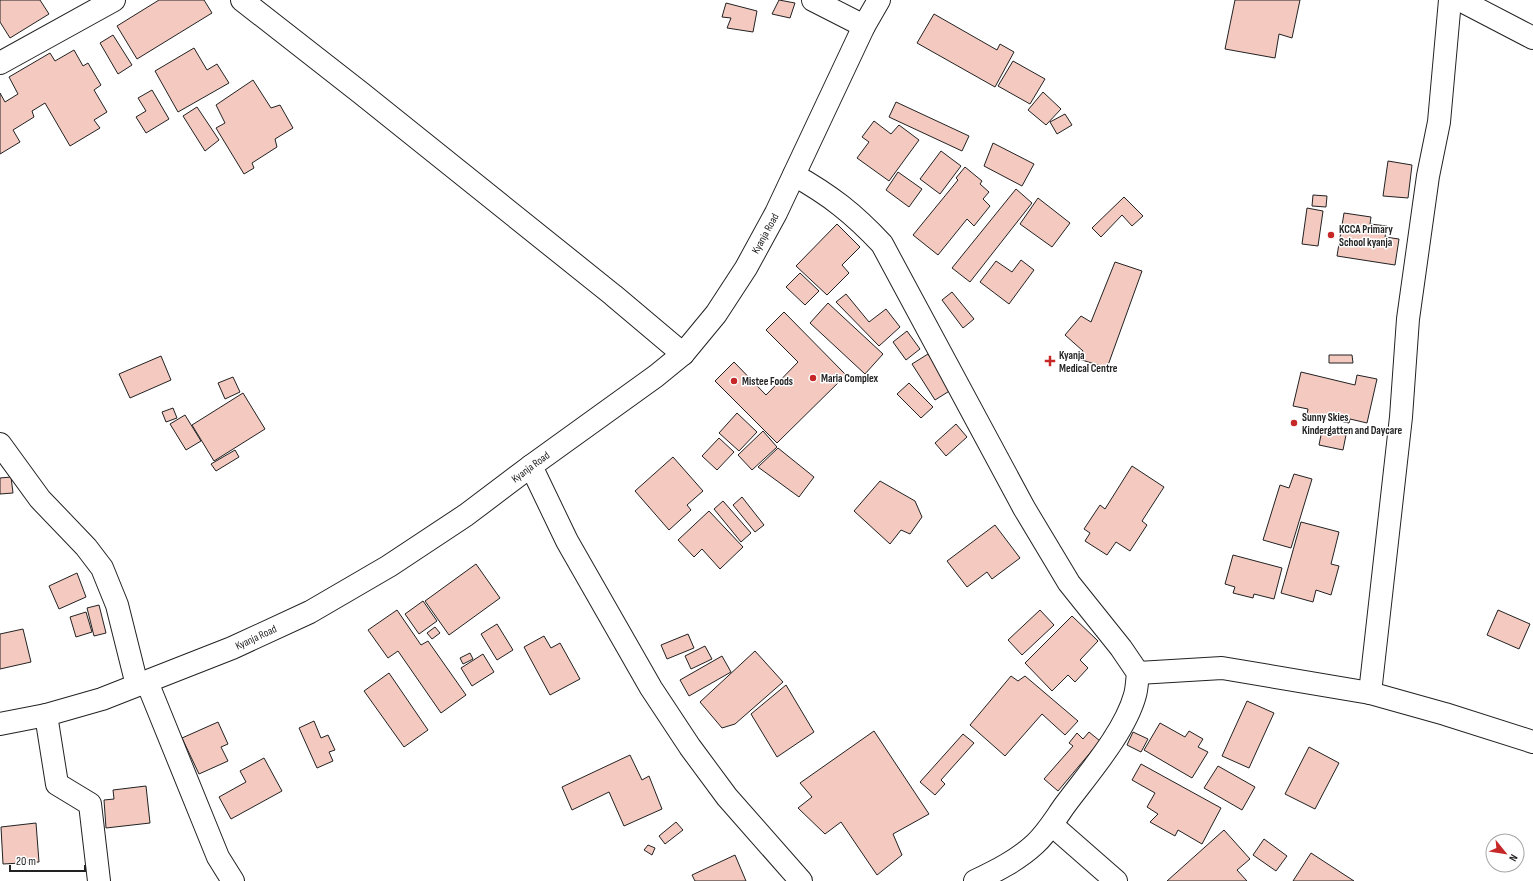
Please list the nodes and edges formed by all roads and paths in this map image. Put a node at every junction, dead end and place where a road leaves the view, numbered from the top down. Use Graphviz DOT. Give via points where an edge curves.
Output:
graph roads {
  1 [pos="114,0"];
  2 [pos="242,0"];
  3 [pos="813,0"];
  4 [pos="879,0"];
  5 [pos="1450,0"];
  6 [pos="1460,0"];
  7 [pos="864,26"];
  8 [pos="1533,38"];
  9 [pos="0,63"];
  10 [pos="794,175"];
  11 [pos="683,354"];
  12 [pos="0,444"];
  13 [pos="531,466"];
  14 [pos="1138,673"];
  15 [pos="142,684"];
  16 [pos="1370,693"];
  17 [pos="46,715"];
  18 [pos="0,724"];
  19 [pos="1533,742"];
  20 [pos="1052,825"];
  21 [pos="99,881"];
  22 [pos="233,881"];
  23 [pos="801,881"];
  24 [pos="975,881"];
  25 [pos="1116,881"];
  1 -- 9 [label="street"];
  2 -- 11 [label="street" via="613,295"];
  3 -- 7 [label="street"];
  4 -- 7 [label="street, Kyanja Road"];
  5 -- 16 [label="street" via="1439,122 1428,176 1408,319 1401,417"];
  6 -- 8 [label="street"];
  7 -- 10 [label="street, Kyanja Road"];
  10 -- 11 [label="street, Kyanja Road" via="746,268 716,314"];
  10 -- 14 [label="street" via="827,194 859,219 882,244 1024,508 1069,583"];
  11 -- 13 [label="street, Kyanja Road"];
  12 -- 15 [label="street" via="40,499 86,547 102,568"];
  13 -- 15 [label="street, Kyanja Road" via="466,515 389,566 310,612 232,648"];
  13 -- 23 [label="street" via="567,540 660,701 727,797"];
  14 -- 16 [label="street" via="1222,668"];
  14 -- 20 [label="street" via="1135,695 1127,715 1109,745"];
  15 -- 17 [label="street, Kyanja Road" via="102,700"];
  15 -- 22 [label="street" via="218,856"];
  16 -- 19 [label="street"];
  17 -- 18 [label="street, Kyanja Road"];
  17 -- 21 [label="street" via="57,784 90,804"];
  20 -- 24 [label="street" via="1024,854"];
  20 -- 25 [label="street"];
}
